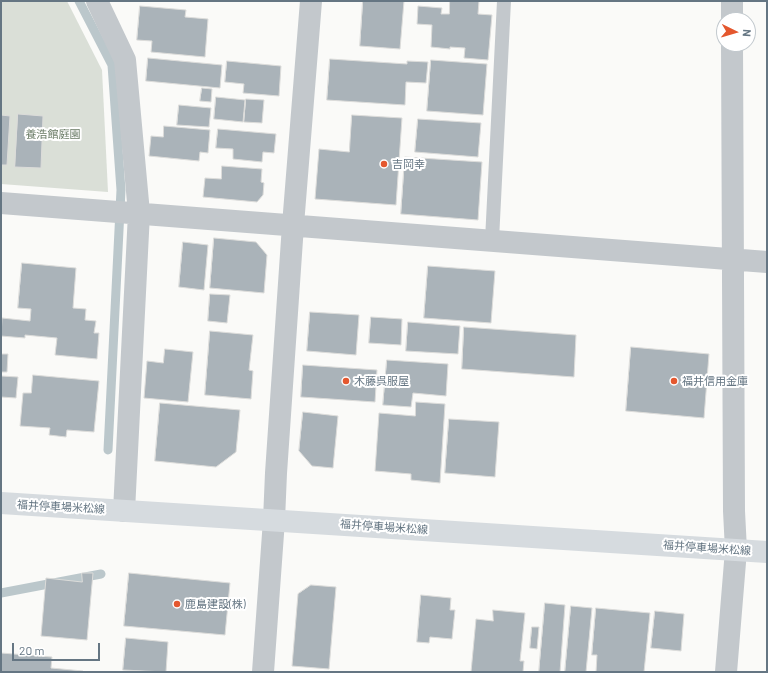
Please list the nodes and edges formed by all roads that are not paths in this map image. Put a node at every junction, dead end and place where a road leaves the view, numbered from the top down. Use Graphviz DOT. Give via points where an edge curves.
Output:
graph roads {
  1 [pos="97,1"];
  2 [pos="311,1"];
  3 [pos="504,1"];
  4 [pos="732,1"];
  5 [pos="732,12"];
  6 [pos="732,52"];
  7 [pos="1,203"];
  8 [pos="134,212"];
  9 [pos="293,225"];
  10 [pos="492,240"];
  11 [pos="733,260"];
  12 [pos="767,262"];
  13 [pos="1,503"];
  14 [pos="124,511"];
  15 [pos="274,520"];
  16 [pos="736,550"];
  17 [pos="767,552"];
  18 [pos="263,672"];
  19 [pos="726,672"];
  1 -- 8 [label="street" via="125,60"];
  2 -- 9 [label="street"];
  3 -- 10 [label="lane"];
  4 -- 5 [label="street"];
  6 -- 11 [label="street"];
  7 -- 8 [label="street"];
  8 -- 9 [label="street"];
  8 -- 14 [label="street"];
  9 -- 10 [label="street"];
  9 -- 15 [label="street"];
  10 -- 11 [label="street"];
  11 -- 12 [label="street"];
  11 -- 16 [label="street"];
  13 -- 14 [label="main road, 福井停車場米松線"];
  14 -- 15 [label="main road, 福井停車場米松線"];
  15 -- 16 [label="main road, 福井停車場米松線"];
  15 -- 18 [label="street"];
  16 -- 17 [label="main road, 福井停車場米松線"];
  16 -- 19 [label="street"];
}
